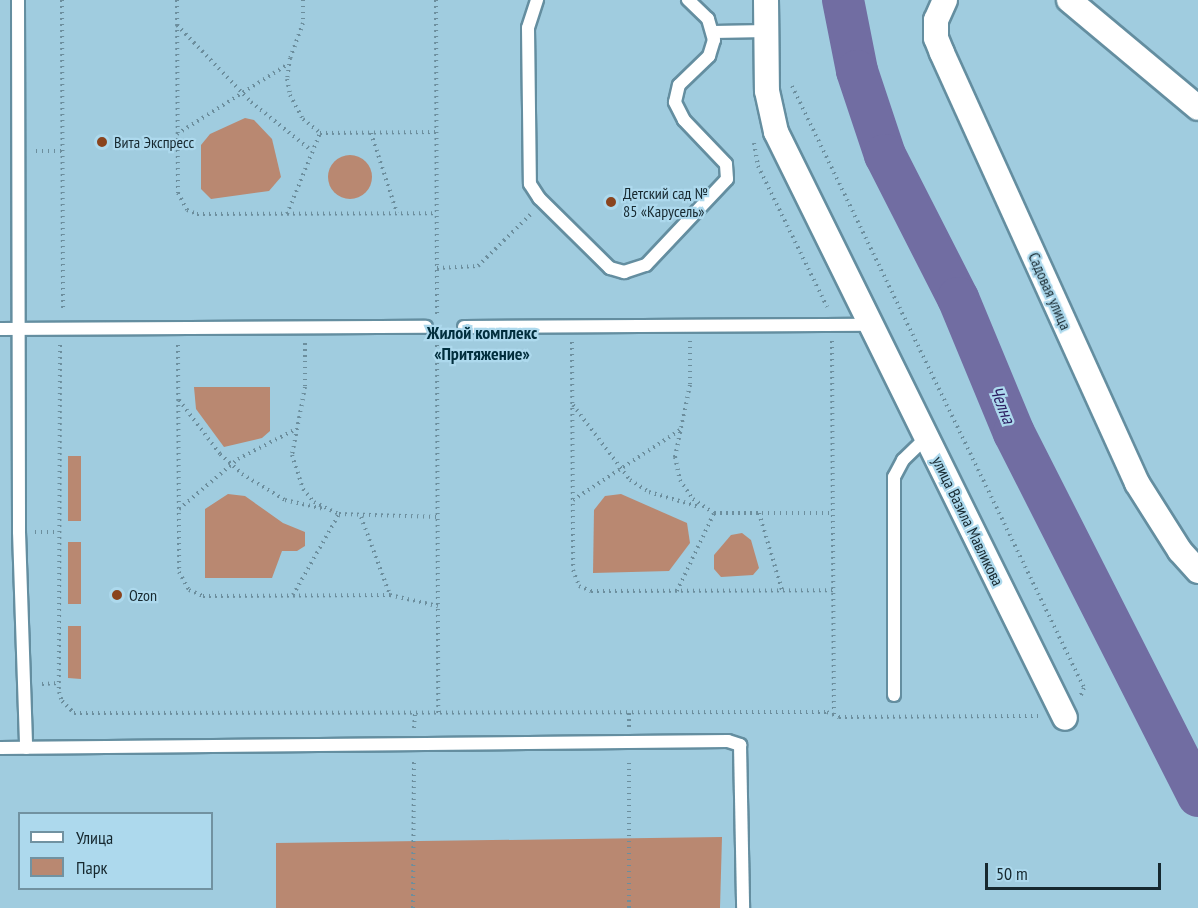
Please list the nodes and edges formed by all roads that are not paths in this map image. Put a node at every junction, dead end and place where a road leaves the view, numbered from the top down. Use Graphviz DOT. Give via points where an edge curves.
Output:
graph roads {
  1 [pos="18,0"];
  2 [pos="537,0"];
  3 [pos="688,0"];
  4 [pos="766,0"];
  5 [pos="945,0"];
  6 [pos="1068,0"];
  7 [pos="713,32"];
  8 [pos="766,32"];
  9 [pos="1198,108"];
  10 [pos="870,325"];
  11 [pos="426,327"];
  12 [pos="464,327"];
  13 [pos="0,329"];
  14 [pos="18,329"];
  15 [pos="926,438"];
  16 [pos="1198,571"];
  17 [pos="894,695"];
  18 [pos="1062,712"];
  19 [pos="0,748"];
  20 [pos="26,748"];
  21 [pos="743,908"];
  1 -- 14 [label="lane"];
  2 -- 7 [label="lane" via="528,28 528,175 533,191 610,268 632,272 646,265 728,179 726,164 684,120 675,102 679,86 709,56"];
  3 -- 7 [label="lane" via="708,20"];
  4 -- 8 [label="street, улица Вазила Мавликова"];
  5 -- 16 [label="street, Садовая улица" via="936,20 936,38 942,53 1137,483 1180,551"];
  6 -- 9 [label="street"];
  7 -- 8 [label="lane"];
  8 -- 10 [label="street, улица Вазила Мавликова" via="767,91 776,132"];
  10 -- 12 [label="lane"];
  10 -- 15 [label="street, улица Вазила Мавликова"];
  11 -- 14 [label="lane"];
  13 -- 14 [label="lane"];
  14 -- 20 [label="lane"];
  15 -- 17 [label="lane" via="903,460 894,477"];
  15 -- 18 [label="street, улица Вазила Мавликова"];
  19 -- 20 [label="lane"];
  20 -- 21 [label="lane" via="728,741 740,746"];
}
